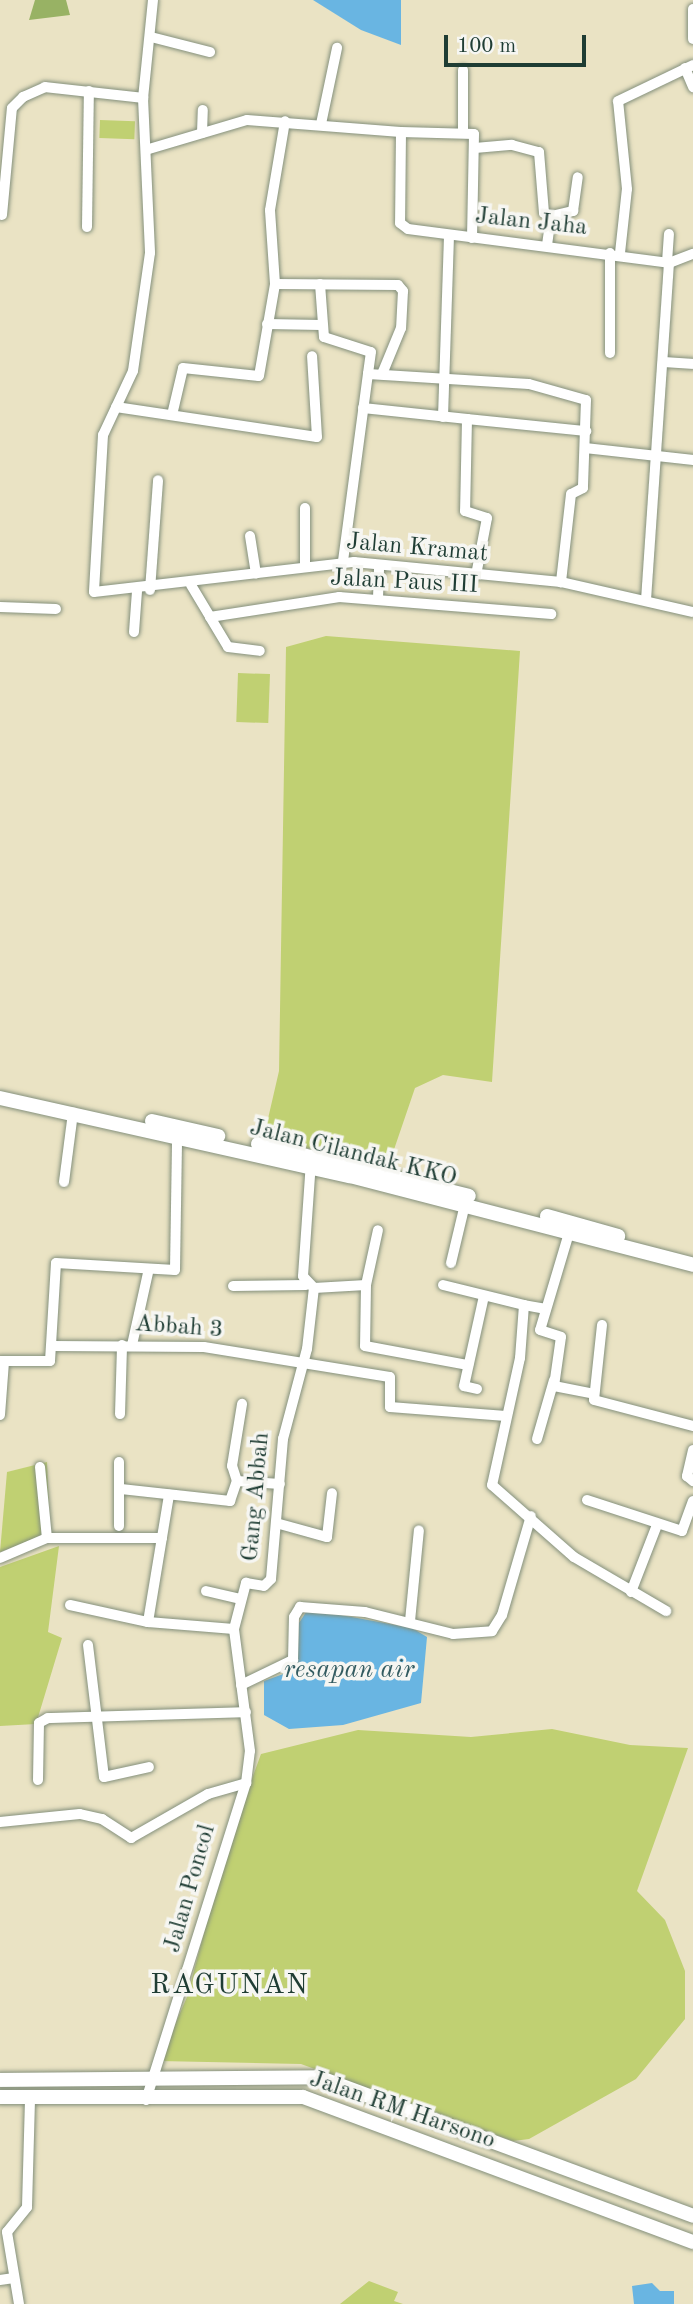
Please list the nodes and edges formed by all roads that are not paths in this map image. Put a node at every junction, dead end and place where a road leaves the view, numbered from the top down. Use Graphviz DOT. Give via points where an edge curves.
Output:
graph roads {
  1 [pos="153,0"];
  2 [pos="693,9"];
  3 [pos="151,37"];
  4 [pos="693,39"];
  5 [pos="337,48"];
  6 [pos="210,52"];
  7 [pos="689,67"];
  8 [pos="463,70"];
  9 [pos="693,87"];
  10 [pos="89,91"];
  11 [pos="143,98"];
  12 [pos="203,110"];
  13 [pos="285,121"];
  14 [pos="321,124"];
  15 [pos="401,132"];
  16 [pos="202,133"];
  17 [pos="468,134"];
  18 [pos="475,148"];
  19 [pos="149,149"];
  20 [pos="578,177"];
  21 [pos="2,215"];
  22 [pos="551,216"];
  23 [pos="87,227"];
  24 [pos="669,234"];
  25 [pos="449,235"];
  26 [pos="472,237"];
  27 [pos="547,246"];
  28 [pos="615,253"];
  29 [pos="693,254"];
  30 [pos="668,263"];
  31 [pos="275,284"];
  32 [pos="320,284"];
  33 [pos="267,324"];
  34 [pos="321,325"];
  35 [pos="610,353"];
  36 [pos="312,356"];
  37 [pos="665,362"];
  38 [pos="693,364"];
  39 [pos="374,374"];
  40 [pos="443,378"];
  41 [pos="118,403"];
  42 [pos="363,408"];
  43 [pos="172,415"];
  44 [pos="443,416"];
  45 [pos="467,419"];
  46 [pos="586,431"];
  47 [pos="585,448"];
  48 [pos="659,458"];
  49 [pos="693,460"];
  50 [pos="158,480"];
  51 [pos="305,508"];
  52 [pos="250,536"];
  53 [pos="343,561"];
  54 [pos="379,565"];
  55 [pos="305,566"];
  56 [pos="256,574"];
  57 [pos="476,575"];
  58 [pos="561,582"];
  59 [pos="191,585"];
  60 [pos="150,590"];
  61 [pos="137,591"];
  62 [pos="378,598"];
  63 [pos="646,600"];
  64 [pos="0,607"];
  65 [pos="56,609"];
  66 [pos="693,612"];
  67 [pos="551,614"];
  68 [pos="211,617"];
  69 [pos="134,632"];
  70 [pos="260,651"];
  71 [pos="0,1089"];
  72 [pos="0,1098"];
  73 [pos="73,1113"];
  74 [pos="177,1137"];
  75 [pos="219,1141"];
  76 [pos="312,1161"];
  77 [pos="64,1182"];
  78 [pos="466,1200"];
  79 [pos="378,1230"];
  80 [pos="569,1233"];
  81 [pos="693,1255"];
  82 [pos="451,1264"];
  83 [pos="693,1265"];
  84 [pos="149,1273"];
  85 [pos="366,1285"];
  86 [pos="443,1285"];
  87 [pos="233,1286"];
  88 [pos="310,1287"];
  89 [pos="484,1296"];
  90 [pos="524,1305"];
  91 [pos="546,1309"];
  92 [pos="602,1325"];
  93 [pos="127,1345"];
  94 [pos="52,1346"];
  95 [pos="2,1362"];
  96 [pos="468,1365"];
  97 [pos="302,1367"];
  98 [pos="554,1380"];
  99 [pos="477,1389"];
  100 [pos="590,1393"];
  101 [pos="242,1404"];
  102 [pos="120,1414"];
  103 [pos="0,1415"];
  104 [pos="506,1416"];
  105 [pos="693,1426"];
  106 [pos="537,1438"];
  107 [pos="693,1450"];
  108 [pos="119,1462"];
  109 [pos="40,1467"];
  110 [pos="237,1481"];
  111 [pos="693,1481"];
  112 [pos="280,1483"];
  113 [pos="121,1489"];
  114 [pos="332,1493"];
  115 [pos="169,1495"];
  116 [pos="587,1500"];
  117 [pos="693,1502"];
  118 [pos="531,1516"];
  119 [pos="276,1523"];
  120 [pos="657,1525"];
  121 [pos="119,1526"];
  122 [pos="419,1530"];
  123 [pos="47,1538"];
  124 [pos="162,1538"];
  125 [pos="0,1559"];
  126 [pos="206,1591"];
  127 [pos="631,1591"];
  128 [pos="241,1599"];
  129 [pos="70,1605"];
  130 [pos="666,1611"];
  131 [pos="410,1621"];
  132 [pos="148,1622"];
  133 [pos="234,1629"];
  134 [pos="88,1645"];
  135 [pos="241,1685"];
  136 [pos="246,1712"];
  137 [pos="99,1721"];
  138 [pos="149,1768"];
  139 [pos="38,1780"];
  140 [pos="246,1783"];
  141 [pos="0,1822"];
  142 [pos="151,2075"];
  143 [pos="0,2080"];
  144 [pos="0,2097"];
  145 [pos="30,2097"];
  146 [pos="146,2100"];
  147 [pos="693,2216"];
  148 [pos="693,2242"];
  149 [pos="13,2278"];
  150 [pos="0,2280"];
  151 [pos="19,2304"];
  1 -- 3 [label="street"];
  2 -- 4 [label="street"];
  3 -- 6 [label="street"];
  3 -- 11 [label="street"];
  5 -- 14 [label="street"];
  7 -- 9 [label="street"];
  7 -- 28 [label="street" via="618,101 627,189"];
  8 -- 17 [label="street"];
  10 -- 11 [label="street"];
  10 -- 21 [label="street" via="45,87 12,108"];
  10 -- 23 [label="street"];
  11 -- 19 [label="street"];
  12 -- 16 [label="street"];
  13 -- 14 [label="street"];
  13 -- 16 [label="street" via="247,120"];
  13 -- 31 [label="street" via="270,211"];
  14 -- 15 [label="street"];
  15 -- 17 [label="street"];
  15 -- 25 [label="street, Jalan Jaha" via="400,223"];
  16 -- 19 [label="street"];
  17 -- 18 [label="street"];
  18 -- 22 [label="street" via="512,145 539,152 544,213"];
  18 -- 26 [label="street"];
  19 -- 41 [label="street" via="150,254 133,371"];
  20 -- 22 [label="street" via="573,211"];
  22 -- 27 [label="street"];
  24 -- 30 [label="street"];
  25 -- 26 [label="street, Jalan Jaha"];
  25 -- 40 [label="street"];
  26 -- 27 [label="street, Jalan Jaha"];
  27 -- 28 [label="street, Jalan Jaha"];
  28 -- 30 [label="street, Jalan Jaha"];
  28 -- 35 [label="street"];
  29 -- 30 [label="street"];
  30 -- 37 [label="street"];
  31 -- 32 [label="street"];
  31 -- 33 [label="street"];
  32 -- 34 [label="street"];
  32 -- 39 [label="street" via="398,285 403,291 401,328"];
  33 -- 34 [label="street"];
  33 -- 43 [label="street" via="259,376 183,368"];
  34 -- 39 [label="street" via="324,337 371,352"];
  36 -- 43 [label="street" via="317,437"];
  37 -- 38 [label="street"];
  37 -- 48 [label="street"];
  39 -- 40 [label="street"];
  39 -- 42 [label="street"];
  40 -- 44 [label="street"];
  40 -- 46 [label="street" via="529,384 585,398"];
  41 -- 43 [label="street"];
  41 -- 61 [label="street, Jalan Kramat" via="99,457 94,592"];
  42 -- 44 [label="street"];
  42 -- 53 [label="street"];
  44 -- 45 [label="street"];
  45 -- 46 [label="street"];
  45 -- 57 [label="street" via="465,511 487,518"];
  46 -- 47 [label="street"];
  47 -- 48 [label="street"];
  47 -- 58 [label="street" via="583,488 570,494"];
  48 -- 49 [label="street"];
  48 -- 63 [label="street"];
  50 -- 60 [label="street"];
  51 -- 55 [label="street"];
  52 -- 56 [label="street"];
  53 -- 54 [label="street, Jalan Kramat"];
  53 -- 55 [label="street, Jalan Kramat"];
  54 -- 57 [label="street, Jalan Kramat"];
  54 -- 62 [label="street"];
  55 -- 56 [label="street, Jalan Kramat"];
  56 -- 59 [label="street, Jalan Kramat"];
  57 -- 58 [label="street, Jalan Kramat"];
  58 -- 63 [label="street, Jalan Kramat"];
  59 -- 60 [label="street, Jalan Kramat"];
  59 -- 68 [label="street"];
  60 -- 61 [label="street, Jalan Kramat"];
  61 -- 69 [label="street"];
  62 -- 67 [label="street, Jalan Paus III"];
  62 -- 68 [label="street, Jalan Paus III" via="320,598"];
  63 -- 66 [label="street, Jalan Kramat"];
  64 -- 65 [label="street"];
  68 -- 70 [label="street" via="228,648"];
  71 -- 75 [label="main road, Jalan Cilandak KKO"];
  72 -- 73 [label="main road, Jalan Cilandak KKO"];
  73 -- 74 [label="main road, Jalan Cilandak KKO"];
  73 -- 77 [label="street"];
  74 -- 75 [label="main road, Jalan Cilandak KKO"];
  74 -- 84 [label="street" via="175,1270"];
  75 -- 76 [label="main road, Jalan Cilandak KKO"];
  76 -- 78 [label="main road, Jalan Cilandak KKO"];
  76 -- 88 [label="street, Gang Abbah"];
  78 -- 80 [label="main road, Jalan Cilandak KKO"];
  78 -- 81 [label="main road, Jalan Cilandak KKO"];
  78 -- 82 [label="street"];
  79 -- 85 [label="street"];
  80 -- 83 [label="main road, Jalan Cilandak KKO"];
  80 -- 91 [label="street"];
  84 -- 93 [label="street"];
  84 -- 94 [label="street" via="56,1264"];
  85 -- 88 [label="street"];
  85 -- 96 [label="street" via="365,1346"];
  86 -- 89 [label="street"];
  87 -- 88 [label="street"];
  88 -- 97 [label="street, Gang Abbah"];
  89 -- 90 [label="street"];
  89 -- 96 [label="street"];
  90 -- 91 [label="street"];
  90 -- 104 [label="street"];
  91 -- 98 [label="street" via="540,1329 561,1336"];
  92 -- 100 [label="street"];
  93 -- 94 [label="street, Abbah 3"];
  93 -- 97 [label="street, Abbah 3" via="204,1347"];
  93 -- 102 [label="street"];
  94 -- 95 [label="street" via="50,1361"];
  95 -- 103 [label="street"];
  96 -- 99 [label="street" via="464,1386"];
  97 -- 104 [label="street, Abbah 3" via="390,1377 390,1407"];
  97 -- 112 [label="street, Gang Abbah" via="287,1411"];
  98 -- 100 [label="street" via="558,1390"];
  98 -- 106 [label="street"];
  100 -- 105 [label="street" via="594,1400"];
  101 -- 110 [label="street" via="232,1465"];
  104 -- 118 [label="street" via="492,1485"];
  107 -- 111 [label="street" via="687,1476"];
  108 -- 113 [label="street"];
  109 -- 123 [label="street"];
  110 -- 112 [label="street"];
  110 -- 115 [label="street" via="230,1501"];
  112 -- 119 [label="street, Gang Abbah"];
  113 -- 115 [label="street"];
  113 -- 121 [label="street"];
  114 -- 119 [label="street" via="327,1537"];
  115 -- 124 [label="street"];
  116 -- 120 [label="street"];
  117 -- 120 [label="street" via="682,1531"];
  118 -- 127 [label="street" via="574,1557"];
  118 -- 131 [label="street" via="502,1615 492,1630 453,1634"];
  119 -- 128 [label="street, Gang Abbah" via="270,1583 246,1583"];
  120 -- 127 [label="street"];
  122 -- 131 [label="street"];
  123 -- 124 [label="street"];
  123 -- 125 [label="street"];
  124 -- 132 [label="street"];
  126 -- 128 [label="street"];
  127 -- 130 [label="street"];
  128 -- 133 [label="street"];
  129 -- 132 [label="street"];
  131 -- 135 [label="street" via="300,1607 294,1617 293,1660"];
  132 -- 133 [label="street"];
  133 -- 135 [label="street"];
  134 -- 137 [label="street"];
  135 -- 136 [label="street, Jalan Poncol"];
  136 -- 137 [label="street"];
  136 -- 140 [label="street, Jalan Poncol"];
  137 -- 138 [label="street" via="104,1777"];
  137 -- 139 [label="street" via="39,1723"];
  140 -- 141 [label="street" via="208,1794 131,1838 103,1819 80,1814"];
  140 -- 142 [label="street, Jalan Poncol"];
  142 -- 143 [label="main road, Jalan RM Harsono"];
  142 -- 146 [label="street, Jalan Poncol"];
  142 -- 147 [label="main road, Jalan RM Harsono" via="318,2077"];
  144 -- 145 [label="main road, Jalan RM Harsono"];
  145 -- 146 [label="main road, Jalan RM Harsono"];
  145 -- 149 [label="street" via="27,2207 7,2232"];
  146 -- 148 [label="main road, Jalan RM Harsono" via="313,2099"];
  149 -- 150 [label="street"];
  149 -- 151 [label="street"];
}
